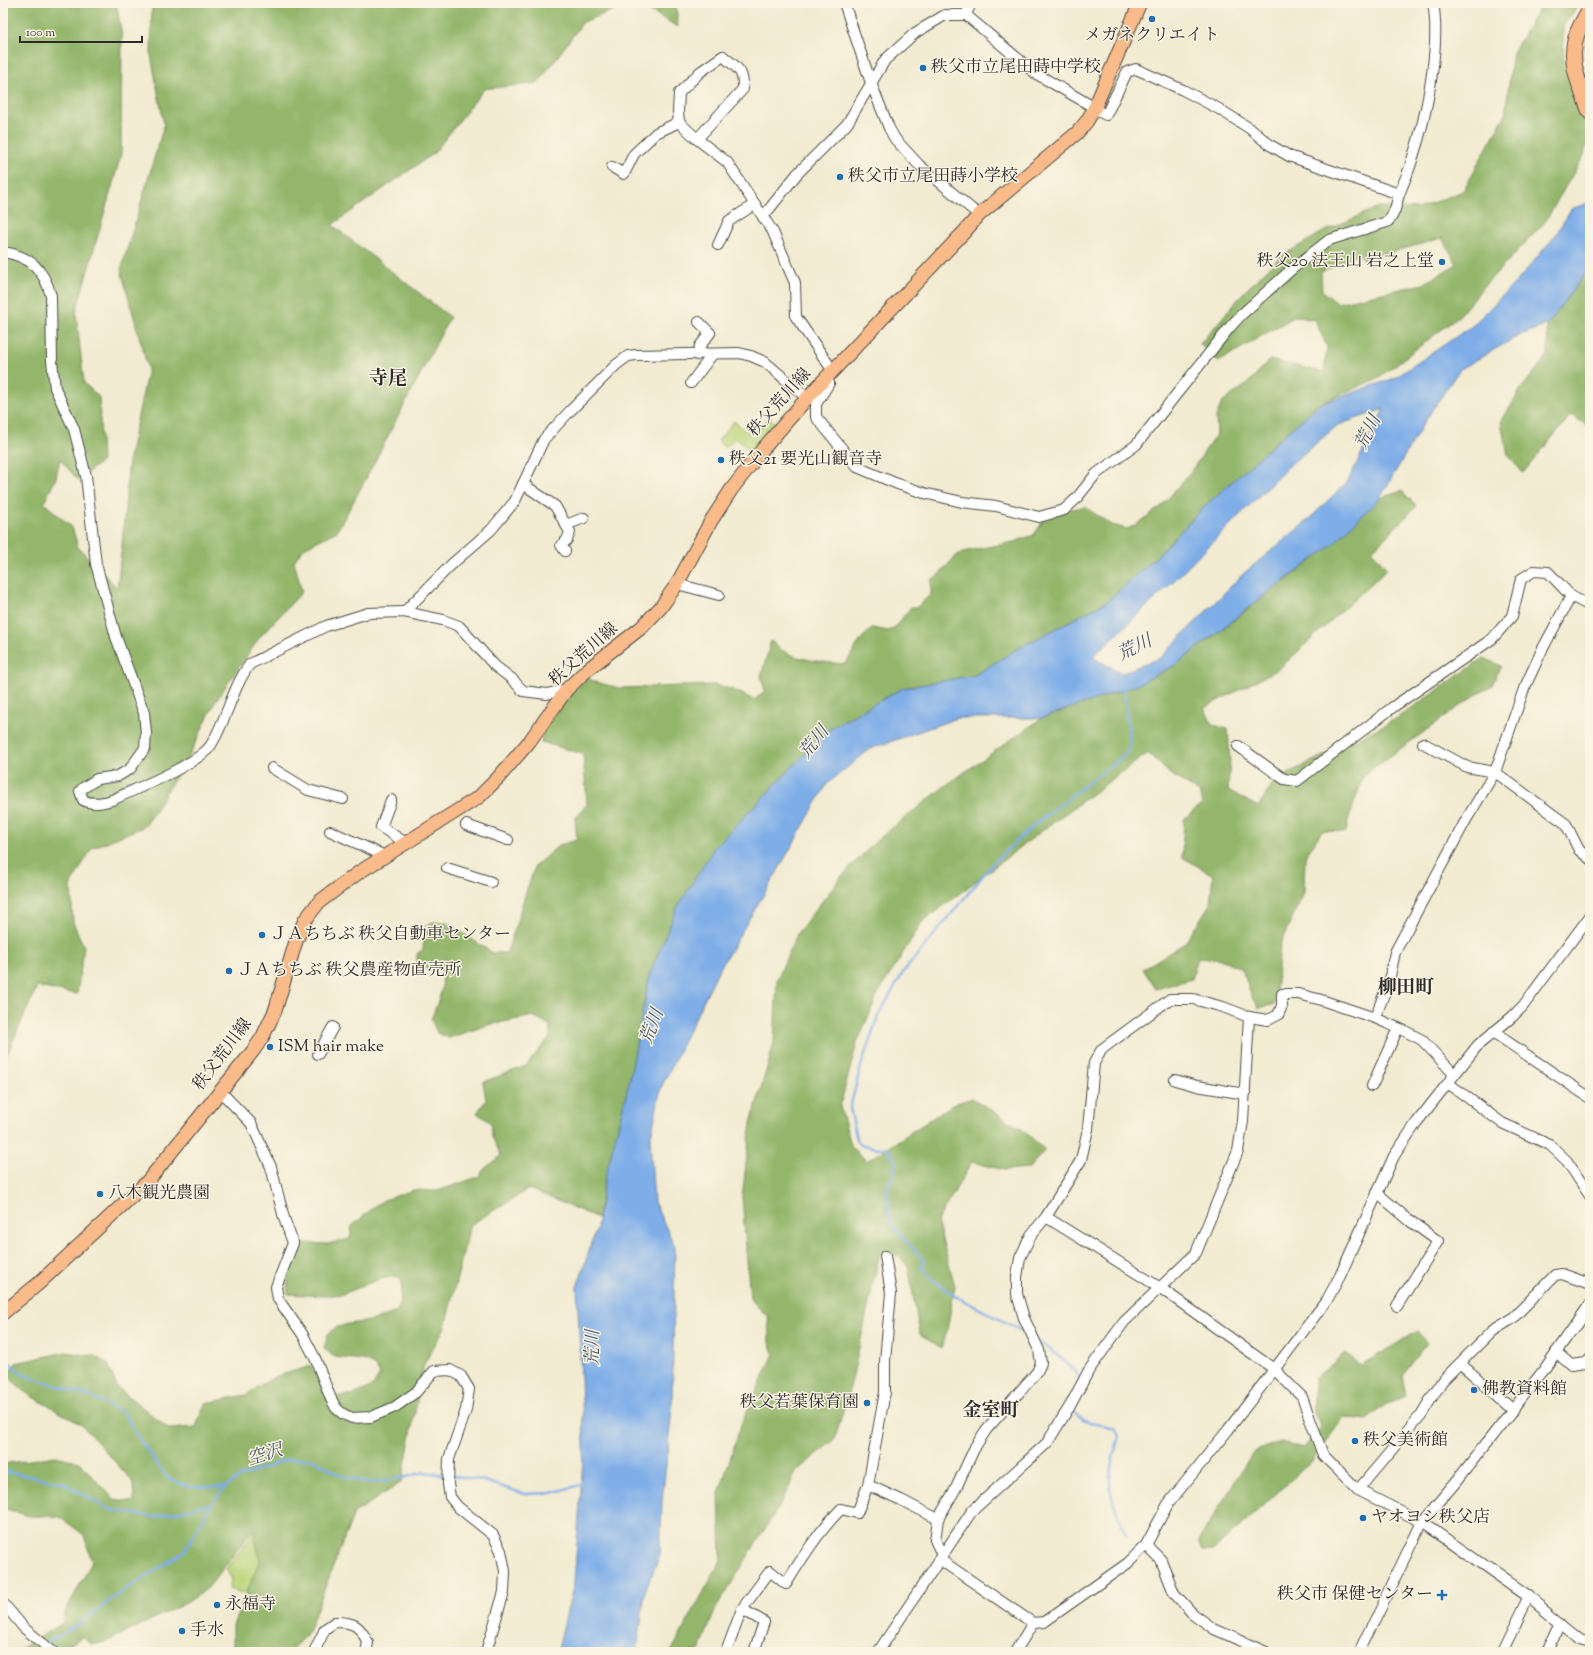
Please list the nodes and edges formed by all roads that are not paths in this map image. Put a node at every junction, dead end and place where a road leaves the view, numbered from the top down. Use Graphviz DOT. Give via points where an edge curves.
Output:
graph roads {
  1 [pos="844,3"];
  2 [pos="971,3"];
  3 [pos="1140,3"];
  4 [pos="1433,3"];
  5 [pos="1590,9"];
  6 [pos="966,15"];
  7 [pos="871,83"];
  8 [pos="1094,109"];
  9 [pos="1590,112"];
  10 [pos="679,122"];
  11 [pos="697,139"];
  12 [pos="612,167"];
  13 [pos="1399,194"];
  14 [pos="755,204"];
  15 [pos="978,214"];
  16 [pos="764,217"];
  17 [pos="718,245"];
  18 [pos="3,252"];
  19 [pos="699,322"];
  20 [pos="697,355"];
  21 [pos="712,355"];
  22 [pos="829,375"];
  23 [pos="691,383"];
  24 [pos="807,398"];
  25 [pos="523,484"];
  26 [pos="584,518"];
  27 [pos="566,525"];
  28 [pos="565,551"];
  29 [pos="677,584"];
  30 [pos="719,595"];
  31 [pos="1571,596"];
  32 [pos="1590,606"];
  33 [pos="404,612"];
  34 [pos="567,689"];
  35 [pos="1424,743"];
  36 [pos="1238,746"];
  37 [pos="272,768"];
  38 [pos="1495,772"];
  39 [pos="343,799"];
  40 [pos="391,800"];
  41 [pos="466,825"];
  42 [pos="330,831"];
  43 [pos="508,840"];
  44 [pos="406,843"];
  45 [pos="385,856"];
  46 [pos="1590,859"];
  47 [pos="447,868"];
  48 [pos="491,882"];
  49 [pos="1590,916"];
  50 [pos="1249,1017"];
  51 [pos="1375,1018"];
  52 [pos="333,1027"];
  53 [pos="1398,1028"];
  54 [pos="1493,1032"];
  55 [pos="318,1054"];
  56 [pos="1454,1074"];
  57 [pos="1175,1080"];
  58 [pos="1448,1084"];
  59 [pos="1372,1086"];
  60 [pos="220,1091"];
  61 [pos="1245,1094"];
  62 [pos="1590,1098"];
  63 [pos="1377,1193"];
  64 [pos="1590,1196"];
  65 [pos="1046,1217"];
  66 [pos="885,1256"];
  67 [pos="1590,1284"];
  68 [pos="1159,1287"];
  69 [pos="1590,1304"];
  70 [pos="1397,1306"];
  71 [pos="3,1312"];
  72 [pos="1556,1352"];
  73 [pos="1589,1363"];
  74 [pos="1461,1364"];
  75 [pos="1274,1368"];
  76 [pos="1513,1410"];
  77 [pos="868,1486"];
  78 [pos="1358,1490"];
  79 [pos="938,1519"];
  80 [pos="1422,1522"];
  81 [pos="1146,1544"];
  82 [pos="941,1557"];
  83 [pos="1528,1596"];
  84 [pos="3,1603"];
  85 [pos="742,1609"];
  86 [pos="1561,1622"];
  87 [pos="1033,1623"];
  88 [pos="1590,1641"];
  89 [pos="51,1650"];
  90 [pos="314,1652"];
  91 [pos="366,1652"];
  92 [pos="486,1652"];
  93 [pos="726,1652"];
  94 [pos="754,1652"];
  95 [pos="878,1652"];
  96 [pos="1015,1652"];
  97 [pos="1266,1652"];
  98 [pos="1359,1652"];
  99 [pos="1502,1652"];
  100 [pos="1547,1652"];
  1 -- 7 [label="street"];
  2 -- 6 [label="street"];
  3 -- 8 [label="main road, 秩父荒川線"];
  4 -- 13 [label="street" via="1436,26 1432,72 1422,127"];
  5 -- 9 [label="highway" via="1576,36 1579,49 1573,62"];
  6 -- 7 [label="street" via="945,14 915,32 885,60"];
  6 -- 8 [label="street" via="1035,73"];
  7 -- 15 [label="street" via="896,139 918,164"];
  7 -- 16 [label="street" via="847,124 797,174"];
  8 -- 13 [label="street" via="1106,115 1128,72 1136,69 1219,109 1288,156"];
  8 -- 15 [label="main road, 秩父荒川線" via="1077,133"];
  10 -- 11 [label="street"];
  10 -- 11 [label="street" via="679,93 700,72 723,56 741,72 743,89"];
  10 -- 12 [label="street" via="656,133 634,154 624,174"];
  11 -- 14 [label="street" via="727,162"];
  13 -- 22 [label="street" via="1392,219 1329,240 1241,315 1136,445 1096,474 1064,510 1039,517 996,506 962,502 924,493 857,467 816,418 816,404 829,383"];
  14 -- 16 [label="street"];
  14 -- 17 [label="street" via="729,221"];
  15 -- 22 [label="main road, 秩父荒川線"];
  16 -- 22 [label="street" via="795,283 796,317"];
  18 -- 33 [label="street" via="16,254 32,262 42,273 48,286 51,296 55,388 74,429 86,476 96,564 116,637 144,713 145,748 130,769 118,776 97,779 83,788 80,791 83,800 88,803 112,800 188,764 203,754 210,745 242,675 250,664 326,626 368,613"];
  19 -- 20 [label="street" via="710,333"];
  20 -- 21 [label="street"];
  20 -- 25 [label="street" via="636,355 622,360 544,439"];
  21 -- 23 [label="street"];
  21 -- 24 [label="street" via="739,353 752,356 765,362"];
  22 -- 24 [label="main road, 秩父荒川線"];
  24 -- 29 [label="main road, 秩父荒川線" via="731,490"];
  25 -- 27 [label="street" via="555,506"];
  25 -- 33 [label="street" via="515,501 491,530"];
  26 -- 27 [label="street"];
  27 -- 28 [label="street" via="570,532 567,540 561,545"];
  29 -- 30 [label="street"];
  29 -- 34 [label="main road, 秩父荒川線" via="661,607 642,627"];
  31 -- 32 [label="street"];
  31 -- 36 [label="street" via="1548,572 1534,571 1521,579 1512,616 1492,639 1393,707 1297,781 1284,779"];
  31 -- 38 [label="street" via="1524,689"];
  33 -- 34 [label="street" via="443,620 458,626 495,666 523,691 547,694"];
  34 -- 44 [label="main road, 秩父荒川線" via="529,742 479,797"];
  35 -- 38 [label="street" via="1467,767"];
  37 -- 39 [label="street" via="308,790"];
  38 -- 46 [label="street" via="1566,824 1579,850"];
  38 -- 51 [label="street" via="1462,827 1395,952 1389,981"];
  40 -- 44 [label="street" via="381,826"];
  41 -- 43 [label="street"];
  42 -- 45 [label="street"];
  44 -- 45 [label="main road, 秩父荒川線"];
  45 -- 60 [label="main road, 秩父荒川線" via="319,902 305,920 275,1011 262,1038"];
  47 -- 48 [label="street"];
  49 -- 54 [label="street" via="1523,1006"];
  50 -- 51 [label="street" via="1273,1019 1282,1006 1282,994 1298,994"];
  50 -- 61 [label="street"];
  50 -- 65 [label="street" via="1193,999 1170,999 1102,1049 1094,1063 1088,1129 1080,1160"];
  51 -- 53 [label="street"];
  52 -- 55 [label="street"];
  53 -- 56 [label="street" via="1422,1040"];
  53 -- 59 [label="street"];
  54 -- 56 [label="street" via="1478,1045"];
  54 -- 62 [label="street"];
  56 -- 58 [label="street"];
  57 -- 61 [label="street"];
  58 -- 63 [label="street" via="1394,1156"];
  58 -- 64 [label="street" via="1502,1123 1550,1145 1567,1161"];
  60 -- 71 [label="main road, 秩父荒川線" via="138,1192 38,1284"];
  60 -- 92 [label="street" via="251,1123 271,1167 293,1243 276,1287 278,1299 303,1335 336,1408 352,1418 371,1417 395,1407 416,1392 434,1371 450,1370 461,1376 469,1390 466,1410 449,1460 448,1484 450,1497 458,1507 493,1535 501,1551 505,1571 504,1592"];
  61 -- 68 [label="street" via="1238,1151 1196,1253"];
  63 -- 70 [label="street" via="1438,1241"];
  63 -- 75 [label="street" via="1327,1300"];
  65 -- 68 [label="street"];
  65 -- 79 [label="street" via="1031,1235 1020,1258 1017,1277 1017,1294 1024,1318 1039,1350 1041,1363 1037,1372 986,1430"];
  66 -- 77 [label="street" via="891,1293 885,1392"];
  67 -- 74 [label="street" via="1562,1274 1555,1275 1512,1320 1492,1331"];
  68 -- 75 [label="street"];
  68 -- 82 [label="street" via="1124,1322 1089,1370 1047,1443 972,1511"];
  69 -- 72 [label="street"];
  72 -- 73 [label="street" via="1571,1365"];
  72 -- 76 [label="street"];
  74 -- 76 [label="street"];
  74 -- 78 [label="street" via="1442,1381 1421,1415"];
  75 -- 78 [label="street" via="1302,1397 1323,1455"];
  75 -- 81 [label="street" via="1168,1504"];
  76 -- 80 [label="street"];
  77 -- 79 [label="street"];
  77 -- 85 [label="street" via="857,1513 841,1509 834,1516 786,1584 770,1571"];
  78 -- 80 [label="street"];
  79 -- 82 [label="street" via="934,1540"];
  80 -- 83 [label="street"];
  80 -- 98 [label="street"];
  81 -- 87 [label="street" via="1128,1563 1051,1618"];
  81 -- 97 [label="street" via="1161,1560 1174,1593 1192,1613 1214,1629"];
  82 -- 87 [label="street"];
  82 -- 95 [label="street"];
  83 -- 86 [label="street"];
  83 -- 99 [label="street"];
  84 -- 89 [label="street" via="24,1628"];
  85 -- 93 [label="street"];
  85 -- 94 [label="street" via="764,1622"];
  86 -- 88 [label="street" via="1580,1638"];
  86 -- 100 [label="street"];
  87 -- 96 [label="street"];
  90 -- 91 [label="street" via="325,1629 335,1622 354,1624 362,1631 368,1643"];
}
